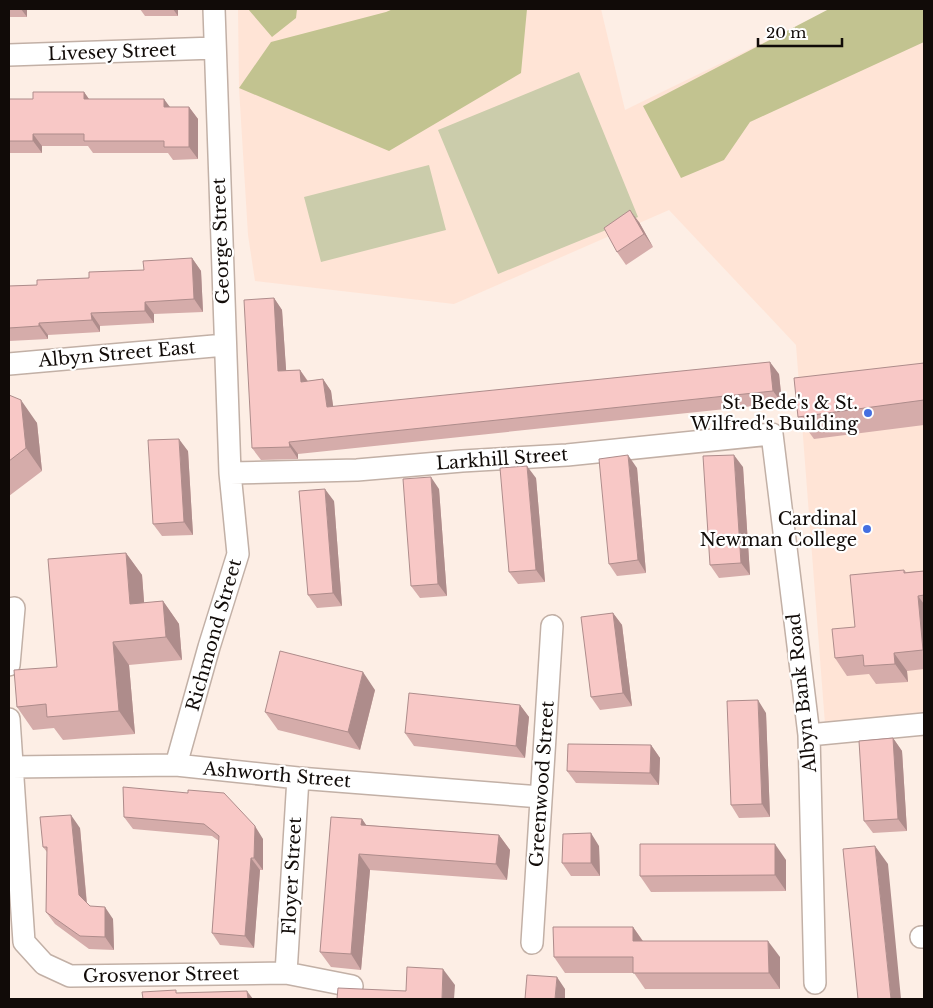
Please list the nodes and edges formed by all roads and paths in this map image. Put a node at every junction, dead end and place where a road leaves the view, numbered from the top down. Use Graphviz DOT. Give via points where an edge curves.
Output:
graph roads {
  1 [pos="214,9"];
  2 [pos="215,48"];
  3 [pos="9,55"];
  4 [pos="225,345"];
  5 [pos="9,364"];
  6 [pos="772,434"];
  7 [pos="230,473"];
  8 [pos="14,608"];
  9 [pos="552,626"];
  10 [pos="9,665"];
  11 [pos="9,719"];
  12 [pos="924,724"];
  13 [pos="810,735"];
  14 [pos="176,765"];
  15 [pos="12,767"];
  16 [pos="298,778"];
  17 [pos="542,797"];
  18 [pos="532,943"];
  19 [pos="286,974"];
  20 [pos="815,983"];
  21 [pos="352,986"];
  1 -- 2 [label="street, George Street"];
  2 -- 3 [label="street, Livesey Street"];
  2 -- 4 [label="street, George Street"];
  4 -- 5 [label="street, Albyn Street East"];
  4 -- 7 [label="street, George Street"];
  6 -- 7 [label="street, Larkhill Street" via="567,455 357,470"];
  6 -- 13 [label="street, Albyn Bank Road"];
  7 -- 14 [label="street, Richmond Street" via="238,554"];
  8 -- 10 [label="street"];
  9 -- 17 [label="street, Greenwood Street"];
  11 -- 15 [label="street, Grosvenor Street"];
  12 -- 13 [label="street"];
  13 -- 20 [label="street, Albyn Bank Road"];
  14 -- 15 [label="street, Ashworth Street"];
  14 -- 16 [label="street, Ashworth Street"];
  15 -- 19 [label="street, Grosvenor Street" via="24,942 44,964 70,976"];
  16 -- 17 [label="street, Ashworth Street"];
  16 -- 19 [label="street, Floyer Street"];
  17 -- 18 [label="street, Greenwood Street"];
  19 -- 21 [label="street, Grosvenor Street"];
}
